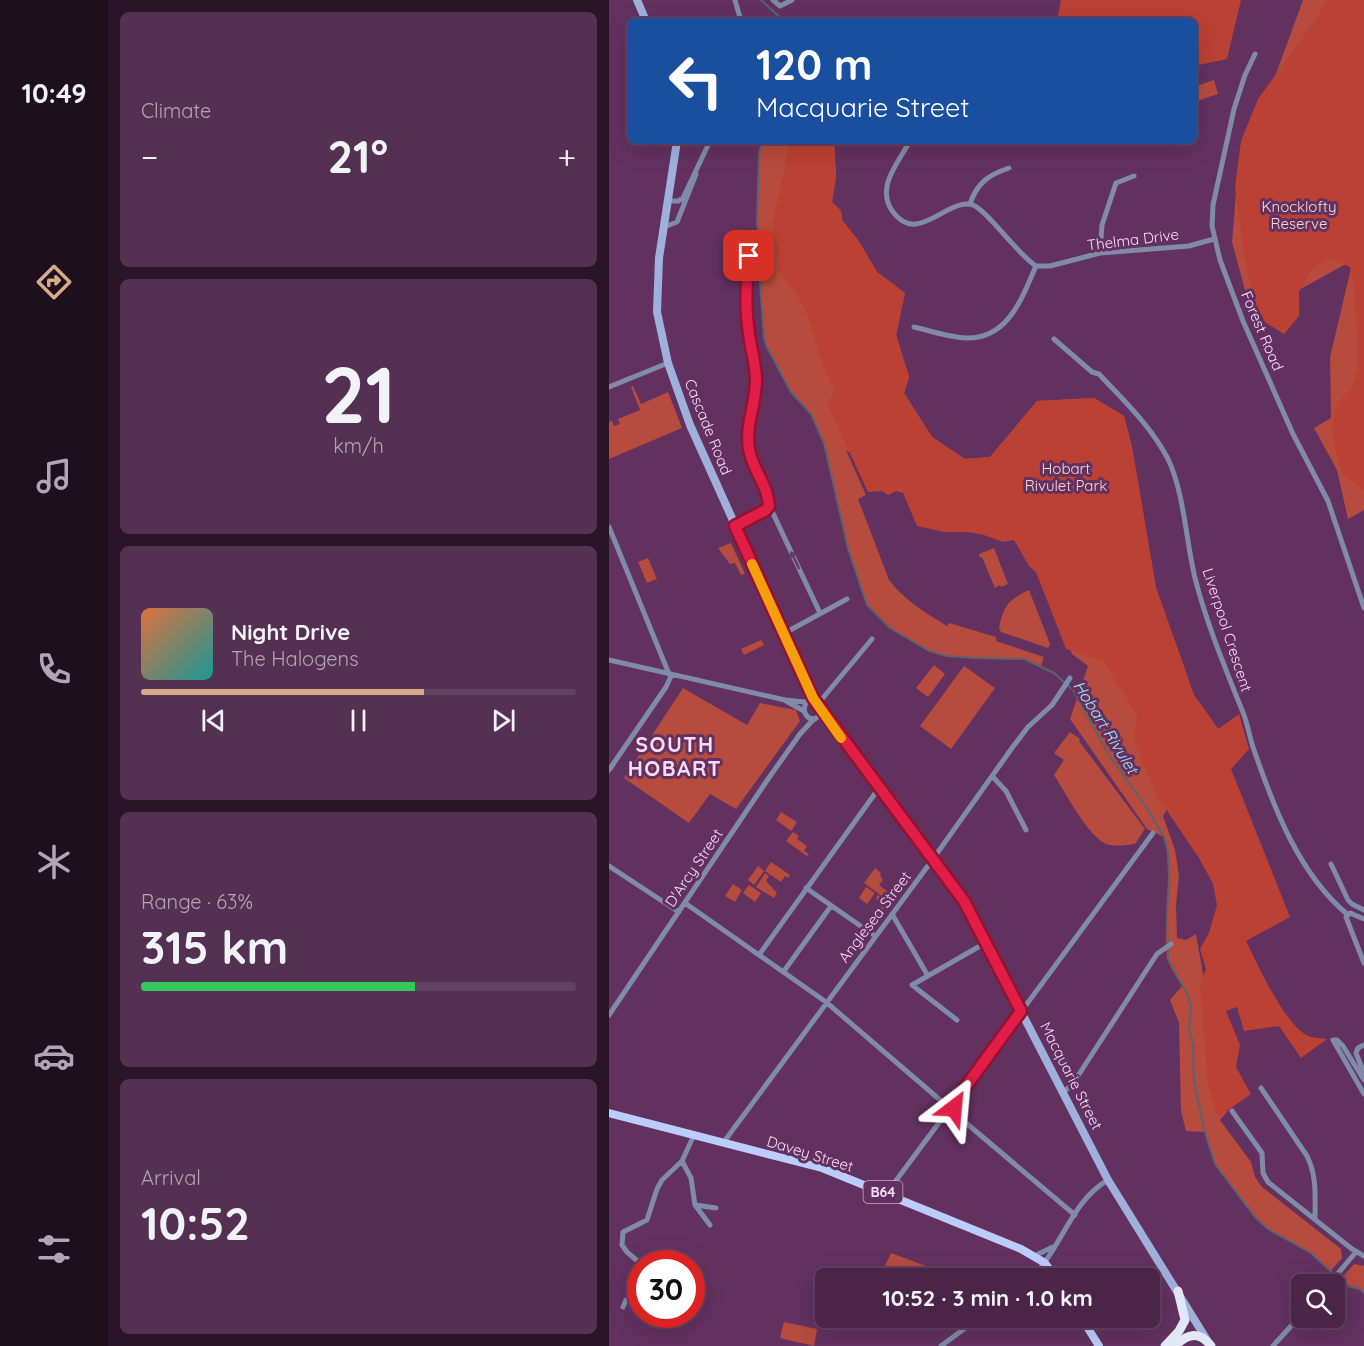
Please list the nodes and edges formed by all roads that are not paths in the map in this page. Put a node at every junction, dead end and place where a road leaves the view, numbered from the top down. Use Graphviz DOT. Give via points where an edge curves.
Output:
graph roads {
  1 [pos="637,0"];
  2 [pos="735,0"];
  3 [pos="773,0"];
  4 [pos="792,0"];
  5 [pos="645,18"];
  6 [pos="740,18"];
  7 [pos="1255,54"];
  8 [pos="677,144"];
  9 [pos="709,144"];
  10 [pos="908,144"];
  11 [pos="1009,168"];
  12 [pos="698,169"];
  13 [pos="1134,176"];
  14 [pos="668,201"];
  15 [pos="970,204"];
  16 [pos="664,227"];
  17 [pos="1214,239"];
  18 [pos="1100,253"];
  19 [pos="749,256"];
  20 [pos="1037,266"];
  21 [pos="914,327"];
  22 [pos="1054,339"];
  23 [pos="668,363"];
  24 [pos="609,387"];
  25 [pos="769,506"];
  26 [pos="735,526"];
  27 [pos="609,527"];
  28 [pos="847,599"];
  29 [pos="1364,608"];
  30 [pos="820,613"];
  31 [pos="783,634"];
  32 [pos="872,639"];
  33 [pos="609,660"];
  34 [pos="671,674"];
  35 [pos="1069,678"];
  36 [pos="785,700"];
  37 [pos="813,701"];
  38 [pos="805,712"];
  39 [pos="823,713"];
  40 [pos="815,718"];
  41 [pos="800,734"];
  42 [pos="609,770"];
  43 [pos="991,776"];
  44 [pos="879,788"];
  45 [pos="1026,830"];
  46 [pos="1153,833"];
  47 [pos="933,859"];
  48 [pos="1331,864"];
  49 [pos="609,866"];
  50 [pos="806,888"];
  51 [pos="685,903"];
  52 [pos="831,906"];
  53 [pos="1364,910"];
  54 [pos="679,912"];
  55 [pos="892,914"];
  56 [pos="1347,914"];
  57 [pos="1364,919"];
  58 [pos="875,936"];
  59 [pos="987,942"];
  60 [pos="1171,944"];
  61 [pos="759,955"];
  62 [pos="1364,963"];
  63 [pos="784,971"];
  64 [pos="929,976"];
  65 [pos="826,1002"];
  66 [pos="1021,1011"];
  67 [pos="609,1015"];
  68 [pos="957,1020"];
  69 [pos="1364,1045"];
  70 [pos="1364,1073"];
  71 [pos="1364,1080"];
  72 [pos="1261,1088"];
  73 [pos="1062,1093"];
  74 [pos="1364,1094"];
  75 [pos="949,1104"];
  76 [pos="950,1112"];
  77 [pos="1232,1112"];
  78 [pos="609,1113"];
  79 [pos="694,1136"];
  80 [pos="725,1144"];
  81 [pos="682,1161"];
  82 [pos="1108,1180"];
  83 [pos="886,1194"];
  84 [pos="695,1205"];
  85 [pos="716,1208"];
  86 [pos="1075,1215"];
  87 [pos="1315,1218"];
  88 [pos="710,1225"];
  89 [pos="1055,1246"];
  90 [pos="627,1252"];
  91 [pos="1356,1252"];
  92 [pos="1034,1256"];
  93 [pos="1364,1256"];
  94 [pos="1045,1263"];
  95 [pos="1040,1268"];
  96 [pos="1049,1268"];
  97 [pos="1337,1274"];
  98 [pos="1178,1291"];
  99 [pos="627,1300"];
  100 [pos="623,1307"];
  101 [pos="1291,1326"];
  102 [pos="965,1328"];
  103 [pos="1088,1328"];
  104 [pos="1210,1344"];
  105 [pos="941,1346"];
  106 [pos="1099,1346"];
  107 [pos="1165,1346"];
  108 [pos="1175,1346"];
  109 [pos="1273,1346"];
  1 -- 5 [label="street"];
  2 -- 6 [label="street"];
  3 -- 4 [label="street" via="779,6"];
  7 -- 17 [label="street, Forest Road" via="1231,119 1211,214"];
  8 -- 14 [label="street, Cascade Road"];
  9 -- 12 [label="street"];
  10 -- 15 [label="street" via="885,188 894,214 904,222 918,224"];
  11 -- 15 [label="street" via="978,187"];
  12 -- 14 [label="street" via="681,199"];
  12 -- 16 [label="street" via="677,222"];
  13 -- 18 [label="street" via="1116,183 1102,225"];
  14 -- 16 [label="street, Cascade Road"];
  15 -- 20 [label="street"];
  16 -- 23 [label="street, Cascade Road" via="657,299"];
  17 -- 18 [label="street, Thelma Drive" via="1189,246"];
  17 -- 29 [label="street, Forest Road" via="1233,296 1279,404 1328,501"];
  18 -- 20 [label="street, Thelma Drive"];
  19 -- 25 [label="street" via="746,312 756,381 747,436 749,453 768,494"];
  20 -- 21 [label="street" via="1010,318 991,333 967,338"];
  22 -- 56 [label="street, Liverpool Crescent" via="1099,375 1141,419 1169,461 1195,578 1279,818 1310,875"];
  23 -- 24 [label="street"];
  23 -- 26 [label="street, Cascade Road" via="690,425"];
  25 -- 26 [label="street"];
  30 -- 25 [label="street, one-way"];
  26 -- 31 [label="street, Cascade Road"];
  27 -- 34 [label="street"];
  28 -- 30 [label="street"];
  30 -- 31 [label="street"];
  31 -- 37 [label="street, Cascade Road"];
  32 -- 37 [label="street"];
  33 -- 34 [label="street"];
  34 -- 36 [label="street"];
  34 -- 42 [label="street" via="668,685"];
  35 -- 43 [label="street, Anglesea Street" via="1052,705 1028,727"];
  36 -- 37 [label="street"];
  36 -- 38 [label="street"];
  37 -- 38 [label="street, D'Arcy Street"];
  37 -- 39 [label="street, Macquarie Street"];
  38 -- 40 [label="street" via="809,718"];
  38 -- 41 [label="street, D'Arcy Street"];
  39 -- 40 [label="street, D'Arcy Street"];
  39 -- 44 [label="street, Macquarie Street"];
  40 -- 41 [label="street, D'Arcy Street"];
  41 -- 51 [label="street, D'Arcy Street"];
  43 -- 45 [label="street" via="1006,791"];
  43 -- 47 [label="street, Anglesea Street"];
  44 -- 47 [label="street, Macquarie Street"];
  44 -- 50 [label="street"];
  46 -- 66 [label="street"];
  47 -- 55 [label="street, Anglesea Street"];
  47 -- 59 [label="street, Macquarie Street" via="964,901"];
  48 -- 53 [label="street" via="1348,900"];
  49 -- 54 [label="street"];
  50 -- 52 [label="street"];
  50 -- 61 [label="street"];
  51 -- 54 [label="street, D'Arcy Street"];
  51 -- 61 [label="street"];
  52 -- 58 [label="street"];
  52 -- 63 [label="street"];
  54 -- 67 [label="street, D'Arcy Street"];
  55 -- 58 [label="street, Anglesea Street"];
  55 -- 64 [label="street"];
  56 -- 57 [label="street, Liverpool Crescent"];
  56 -- 62 [label="street"];
  58 -- 65 [label="street, Anglesea Street"];
  59 -- 64 [label="street"];
  59 -- 66 [label="street, Macquarie Street"];
  60 -- 73 [label="street" via="1157,954 1072,1085"];
  61 -- 63 [label="street"];
  63 -- 65 [label="street"];
  64 -- 68 [label="street" via="912,986"];
  65 -- 75 [label="street"];
  65 -- 80 [label="street, Anglesea Street"];
  66 -- 73 [label="street, Macquarie Street"];
  66 -- 75 [label="street"];
  69 -- 70 [label="street" via="1356,1053"];
  71 -- 74 [label="street" via="1343,1046 1333,1040"];
  72 -- 87 [label="street" via="1313,1168"];
  73 -- 82 [label="street, Macquarie Street"];
  75 -- 76 [label="street" via="954,1108"];
  75 -- 76 [label="street" via="944,1109"];
  76 -- 83 [label="street"];
  76 -- 86 [label="street"];
  77 -- 87 [label="street" via="1262,1153 1263,1173 1268,1182"];
  78 -- 79 [label="main road, Davey Street / B64"];
  79 -- 80 [label="main road, Davey Street / B64"];
  79 -- 81 [label="street"];
  80 -- 83 [label="main road, Davey Street / B64" via="822,1168"];
  81 -- 84 [label="street" via="691,1178"];
  81 -- 90 [label="street" via="662,1180 647,1220 623,1232 622,1245"];
  82 -- 86 [label="street" via="1093,1189"];
  82 -- 98 [label="street, Macquarie Street"];
  83 -- 92 [label="main road, Davey Street / B64"];
  84 -- 85 [label="street"];
  84 -- 88 [label="street"];
  86 -- 89 [label="street"];
  87 -- 91 [label="street"];
  89 -- 92 [label="street"];
  89 -- 94 [label="street"];
  91 -- 93 [label="street"];
  91 -- 97 [label="street"];
  92 -- 94 [label="main road, Davey Street / B64"];
  94 -- 95 [label="street"];
  94 -- 96 [label="main road, Davey Street / B64"];
  98 -- 104 [label="street, Macquarie Street"];
  98 -- 107 [label="highway" via="1185,1320"];
  99 -- 100 [label="street"];
  101 -- 109 [label="street"];
  102 -- 105 [label="street"];
  103 -- 106 [label="main road"];
  104 -- 108 [label="highway" via="1203,1336 1194,1335"];
}
